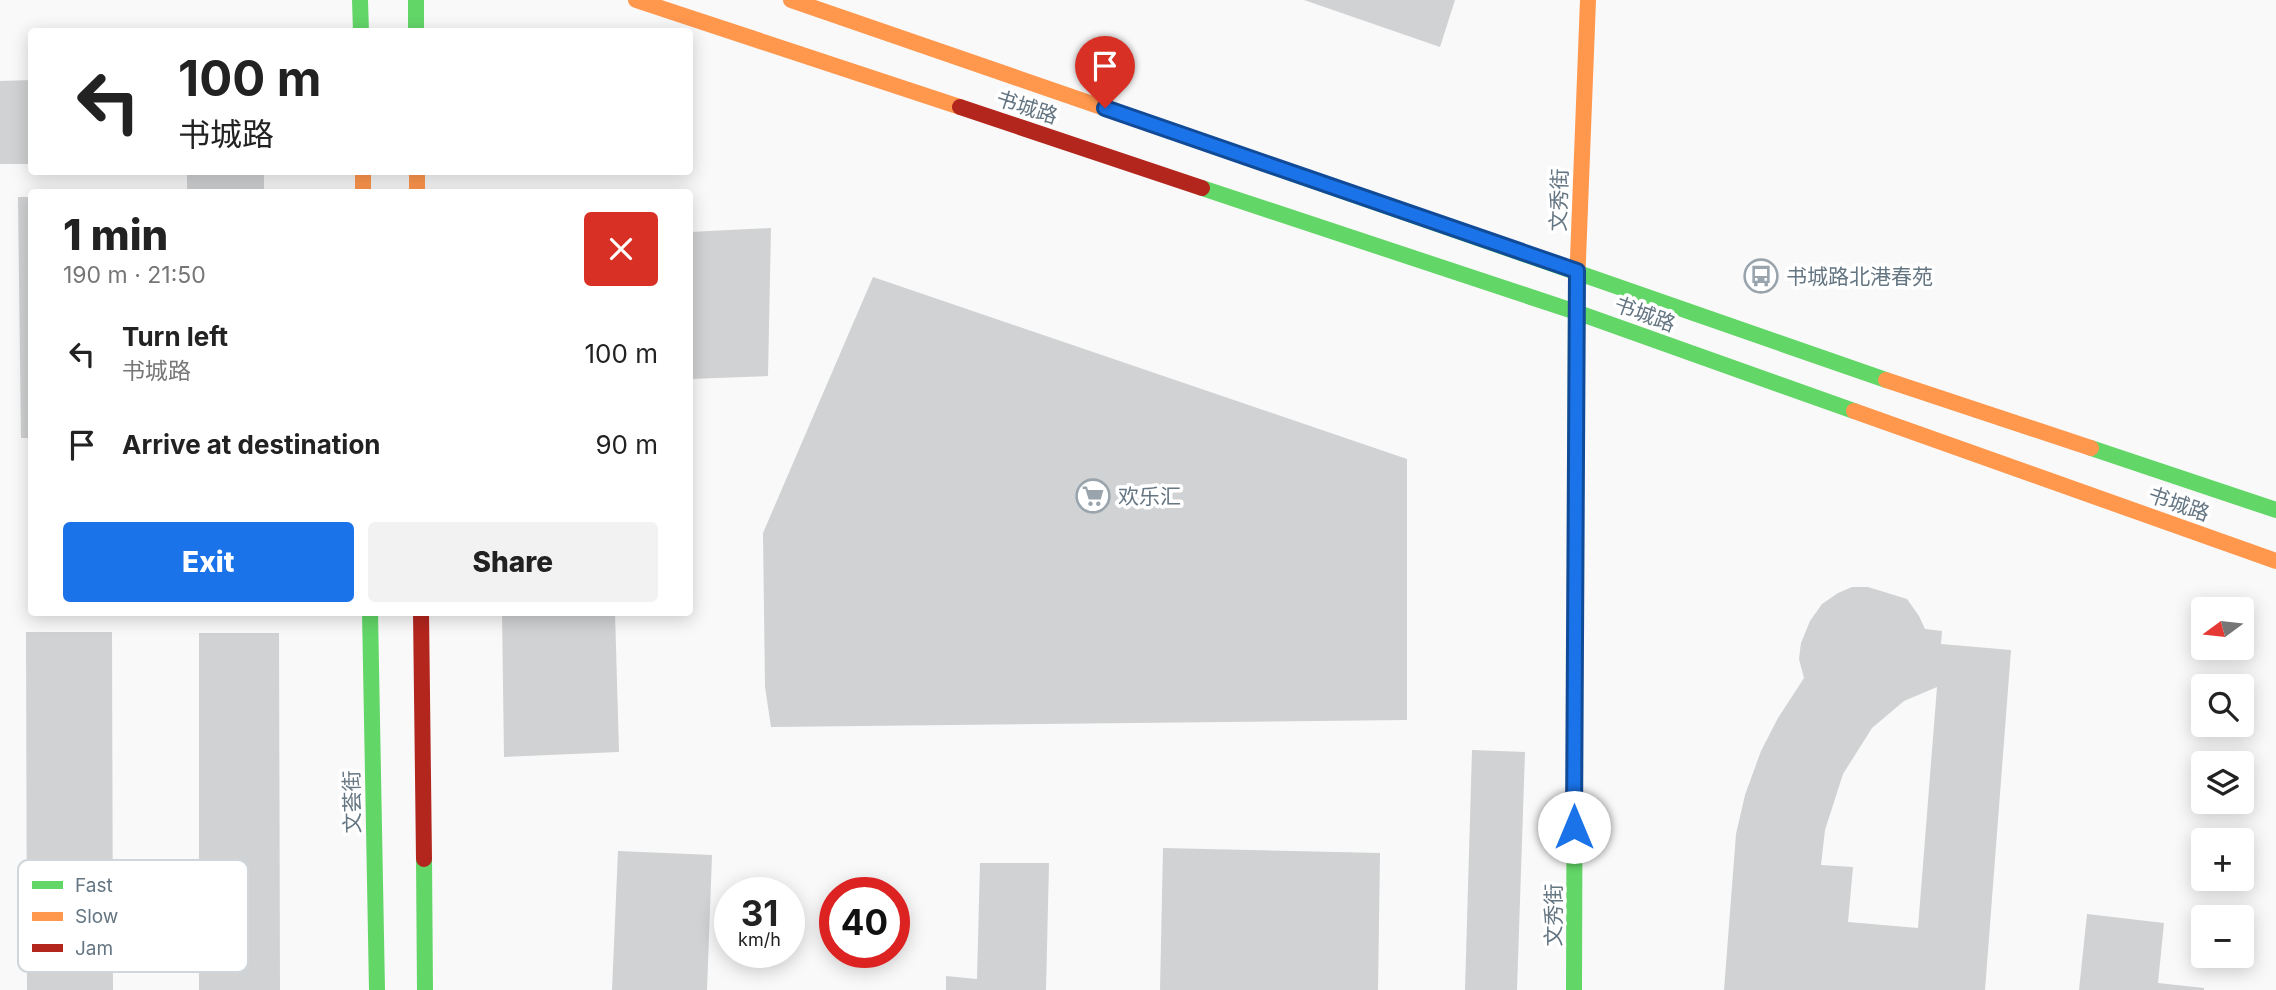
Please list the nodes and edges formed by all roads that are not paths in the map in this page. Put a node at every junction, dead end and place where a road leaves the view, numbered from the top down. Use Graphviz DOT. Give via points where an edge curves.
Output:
graph roads {
  1 [pos="360,0"];
  2 [pos="416,0"];
  3 [pos="636,0"];
  4 [pos="791,0"];
  5 [pos="1588,0"];
  6 [pos="361,28"];
  7 [pos="416,28"];
  8 [pos="1577,271"];
  9 [pos="1576,312"];
  10 [pos="2276,509"];
  11 [pos="2276,561"];
  12 [pos="370,616"];
  13 [pos="421,616"];
  14 [pos="377,990"];
  15 [pos="425,990"];
  16 [pos="1574,990"];
  1 -- 6 [label="main road"];
  2 -- 7 [label="main road"];
  3 -- 9 [label="main road, 书城路"];
  4 -- 8 [label="main road, 书城路"];
  5 -- 8 [label="main road, 文秀街"];
  8 -- 9 [label="main road, 文秀街"];
  8 -- 10 [label="main road, 书城路" via="1868,374"];
  9 -- 11 [label="main road, 书城路"];
  9 -- 16 [label="main road, 文秀街"];
  12 -- 14 [label="main road, 文荟街"];
  13 -- 15 [label="main road"];
}
